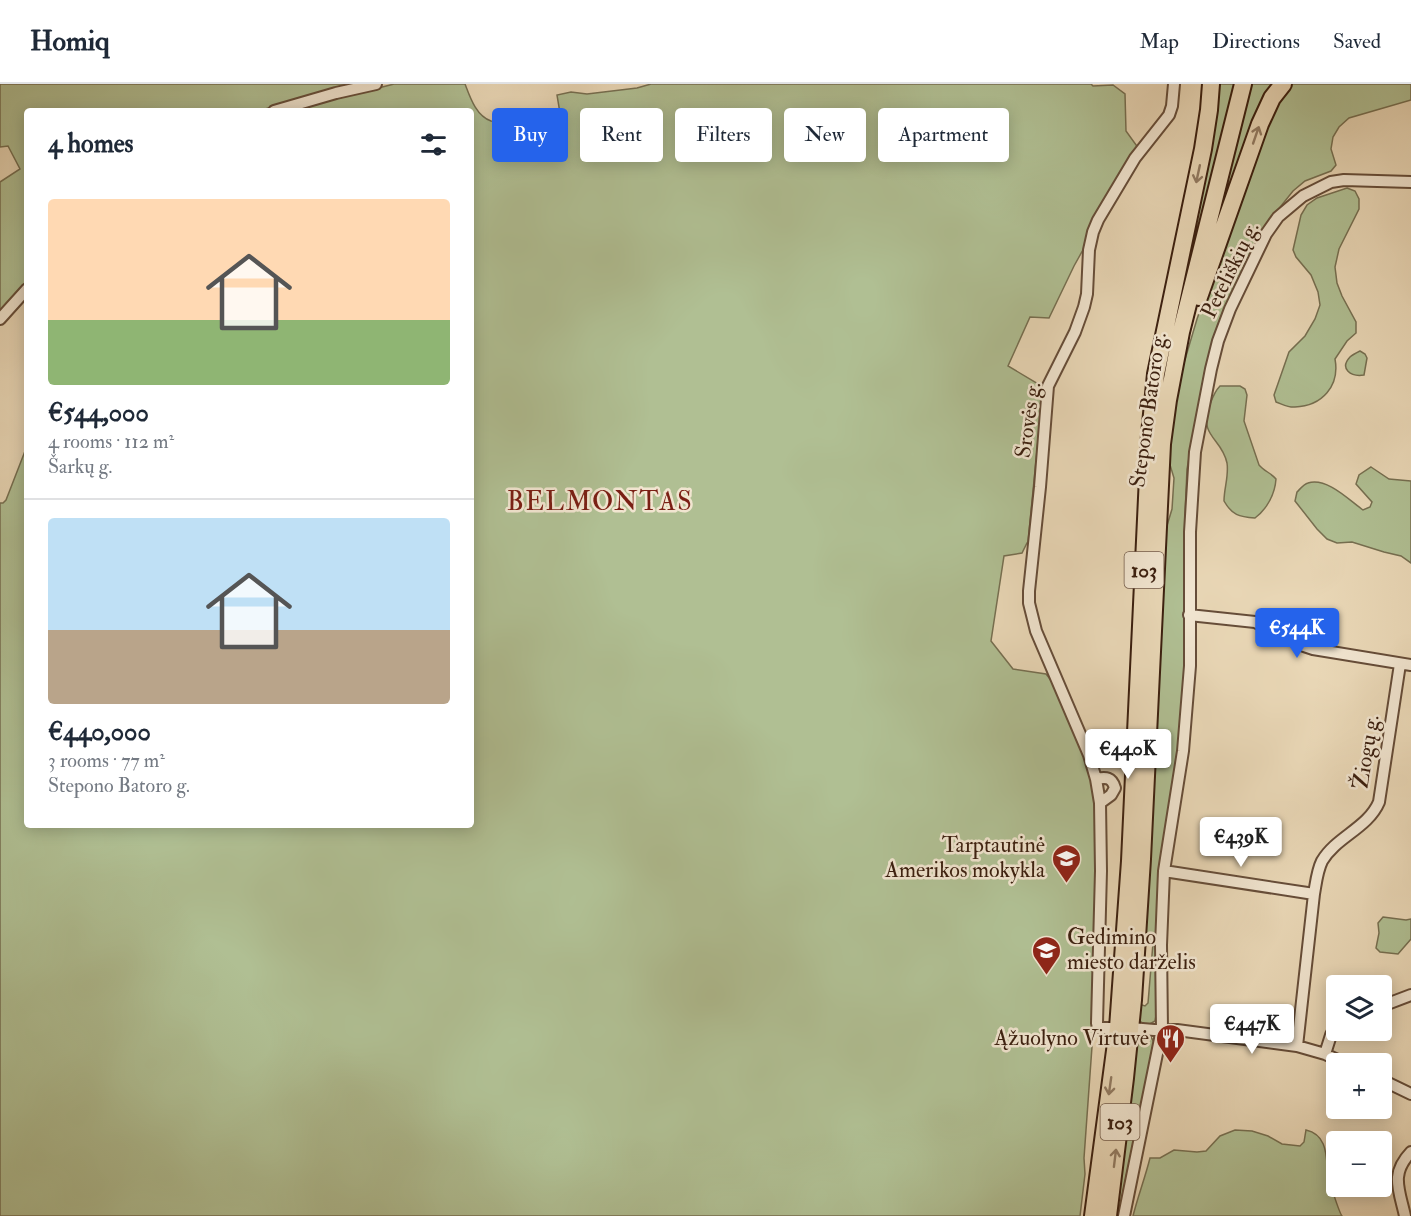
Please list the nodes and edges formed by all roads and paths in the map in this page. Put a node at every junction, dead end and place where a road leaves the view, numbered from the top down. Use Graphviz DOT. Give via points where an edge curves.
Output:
graph roads {
  1 [pos="376,84"];
  2 [pos="1174,84"];
  3 [pos="1210,84"];
  4 [pos="1243,84"];
  5 [pos="1283,84"];
  6 [pos="284,108"];
  7 [pos="1411,182"];
  8 [pos="24,292"];
  9 [pos="0,319"];
  10 [pos="1173,371"];
  11 [pos="1189,615"];
  12 [pos="1405,665"];
  13 [pos="1096,779"];
  14 [pos="1100,803"];
  15 [pos="1164,871"];
  16 [pos="1314,894"];
  17 [pos="1411,995"];
  18 [pos="1392,1002"];
  19 [pos="1125,1028"];
  20 [pos="1162,1029"];
  21 [pos="1329,1041"];
  22 [pos="1298,1046"];
  23 [pos="1325,1054"];
  24 [pos="1392,1085"];
  25 [pos="1411,1094"];
  26 [pos="1411,1152"];
  27 [pos="1093,1216"];
  28 [pos="1108,1216"];
  29 [pos="1124,1216"];
  30 [pos="1405,1216"];
  1 -- 6 [label="street"];
  2 -- 13 [label="street, Srovės g." via="1169,115 1135,158 1095,226 1084,307 1048,386 1029,603 1036,631 1080,731"];
  3 -- 19 [label="main road, Stepono Batoro g. / 103, one-way" via="1203,149 1156,374 1150,434"];
  4 -- 10 [label="main road, Stepono Batoro g."];
  10 -- 5 [label="main road, 103, one-way" via="1260,124"];
  7 -- 11 [label="street, Peteliškių g." via="1331,182 1303,196 1266,234 1230,309 1211,369 1195,452"];
  8 -- 9 [label="street"];
  10 -- 19 [label="main road, Stepono Batoro g. / 103" via="1162,444 1142,859"];
  11 -- 12 [label="street" via="1255,622 1313,649"];
  11 -- 15 [label="street" via="1190,666 1183,751"];
  12 -- 16 [label="street, Žiogų g." via="1378,802 1371,814 1328,853 1319,869"];
  13 -- 14 [label="street, Srovės g."];
  13 -- 14 [label="street, Srovės g." via="1109,778 1115,788"];
  14 -- 19 [label="street, Srovės g." via="1097,1023 1098,1028"];
  15 -- 16 [label="street"];
  15 -- 20 [label="street"];
  16 -- 22 [label="street, Žiogų g."];
  17 -- 18 [label="street"];
  19 -- 20 [label="street"];
  19 -- 27 [label="main road, Stepono Batoro g. / 103, one-way"];
  28 -- 19 [label="main road, Stepono Batoro g. / 103, one-way"];
  20 -- 22 [label="street"];
  20 -- 29 [label="street"];
  21 -- 23 [label="street"];
  22 -- 23 [label="street"];
  24 -- 25 [label="street"];
  26 -- 30 [label="street" via="1397,1174"];
}
